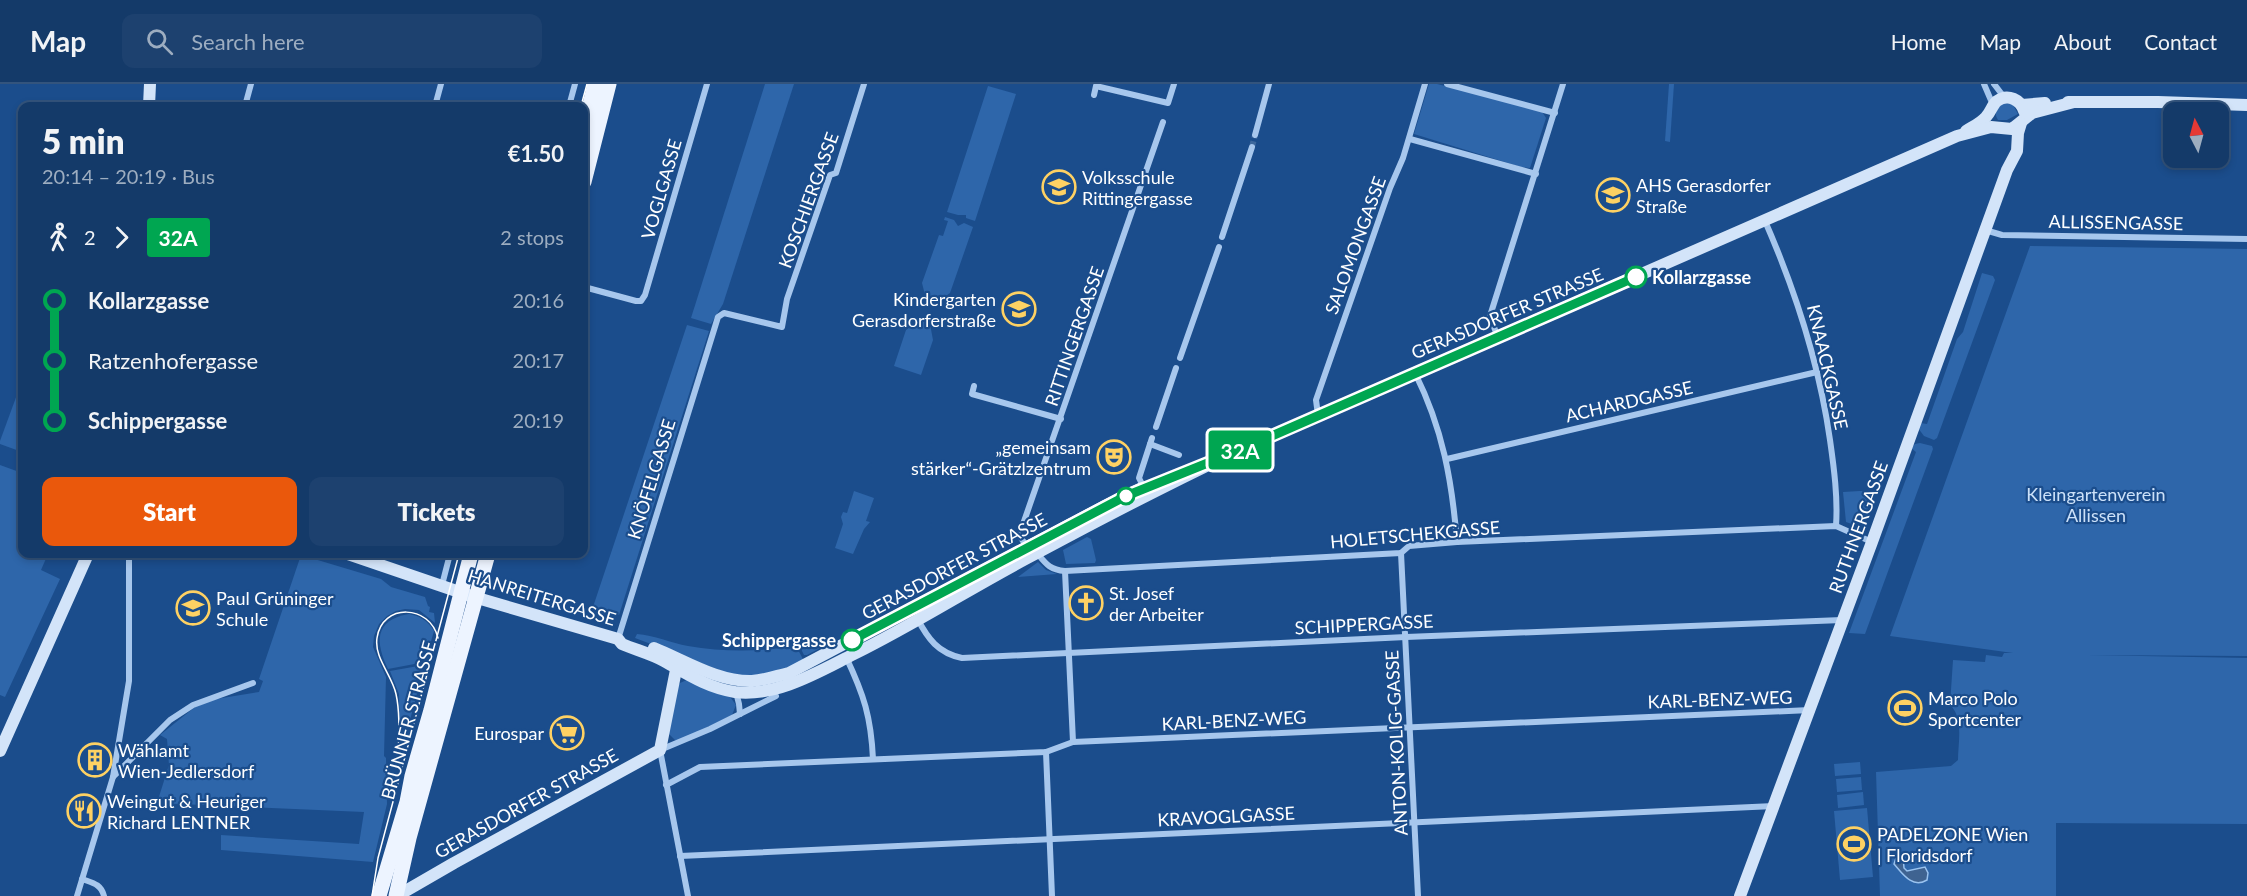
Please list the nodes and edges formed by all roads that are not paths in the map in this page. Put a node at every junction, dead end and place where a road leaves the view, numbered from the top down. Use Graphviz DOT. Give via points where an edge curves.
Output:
graph roads {
  1 [pos="150,84"];
  2 [pos="251,84"];
  3 [pos="441,84"];
  4 [pos="575,84"];
  5 [pos="595,84"];
  6 [pos="609,84"];
  7 [pos="707,84"];
  8 [pos="864,84"];
  9 [pos="1173,84"];
  10 [pos="1269,84"];
  11 [pos="1425,84"];
  12 [pos="1447,84"];
  13 [pos="1563,84"];
  14 [pos="1984,84"];
  15 [pos="1994,84"];
  16 [pos="1094,95"];
  17 [pos="2005,97"];
  18 [pos="149,102"];
  19 [pos="246,102"];
  20 [pos="436,102"];
  21 [pos="570,102"];
  22 [pos="2074,102"];
  23 [pos="2022,105"];
  24 [pos="2247,105"];
  25 [pos="1993,107"];
  26 [pos="588,113"];
  27 [pos="1555,113"];
  28 [pos="1164,122"];
  29 [pos="2022,122"];
  30 [pos="2001,128"];
  31 [pos="1255,135"];
  32 [pos="1957,136"];
  33 [pos="1410,139"];
  34 [pos="1252,147"];
  35 [pos="588,166"];
  36 [pos="2007,170"];
  37 [pos="1536,174"];
  38 [pos="1765,221"];
  39 [pos="1985,230"];
  40 [pos="1222,237"];
  41 [pos="2247,239"];
  42 [pos="1219,247"];
  43 [pos="588,288"];
  44 [pos="714,328"];
  45 [pos="1498,338"];
  46 [pos="1180,358"];
  47 [pos="1176,368"];
  48 [pos="1414,372"];
  49 [pos="1817,372"];
  50 [pos="974,386"];
  51 [pos="1318,415"];
  52 [pos="1061,419"];
  53 [pos="1156,427"];
  54 [pos="1179,455"];
  55 [pos="1447,459"];
  56 [pos="1145,491"];
  57 [pos="1836,526"];
  58 [pos="1872,542"];
  59 [pos="1457,543"];
  60 [pos="1032,550"];
  61 [pos="1401,553"];
  62 [pos="86,558"];
  63 [pos="129,558"];
  64 [pos="360,558"];
  65 [pos="449,558"];
  66 [pos="471,558"];
  67 [pos="486,558"];
  68 [pos="1065,571"];
  69 [pos="442,585"];
  70 [pos="468,595"];
  71 [pos="915,614"];
  72 [pos="1843,620"];
  73 [pos="1406,637"];
  74 [pos="618,639"];
  75 [pos="844,652"];
  76 [pos="1069,653"];
  77 [pos="676,670"];
  78 [pos="253,682"];
  79 [pos="737,686"];
  80 [pos="776,696"];
  81 [pos="1810,710"];
  82 [pos="740,714"];
  83 [pos="1410,726"];
  84 [pos="1073,742"];
  85 [pos="660,750"];
  86 [pos="0,751"];
  87 [pos="1046,752"];
  88 [pos="873,759"];
  89 [pos="113,777"];
  90 [pos="666,785"];
  91 [pos="1774,806"];
  92 [pos="1415,823"];
  93 [pos="1049,839"];
  94 [pos="680,856"];
  95 [pos="82,879"];
  96 [pos="77,896"];
  97 [pos="104,896"];
  98 [pos="379,896"];
  99 [pos="397,896"];
  100 [pos="688,896"];
  101 [pos="1052,896"];
  102 [pos="1418,896"];
  103 [pos="1740,896"];
  1 -- 18 [label="main road"];
  2 -- 19 [label="street"];
  3 -- 20 [label="street"];
  4 -- 21 [label="street"];
  5 -- 26 [label="main road"];
  6 -- 35 [label="main road"];
  7 -- 43 [label="street, VOGLGASSE" via="645,295 636,301"];
  8 -- 44 [label="street, KOSCHIERGASSE" via="836,173 830,175 787,299 782,327 723,314"];
  9 -- 16 [label="street" via="1168,103 1096,86"];
  10 -- 31 [label="street"];
  11 -- 33 [label="street, SALOMONGASSE"];
  12 -- 27 [label="street"];
  13 -- 27 [label="street"];
  14 -- 25 [label="street"];
  15 -- 17 [label="street"];
  17 -- 23 [label="main road"];
  17 -- 25 [label="main road, GERASDORFER STRASSE"];
  22 -- 23 [label="main road, GERASDORFER STRASSE"];
  22 -- 24 [label="main road, GERASDORFER STRASSE"];
  22 -- 29 [label="main road, GERASDORFER STRASSE" via="2032,113"];
  23 -- 29 [label="main road"];
  25 -- 30 [label="main road" via="1992,119"];
  25 -- 32 [label="main road, GERASDORFER STRASSE" via="1986,117"];
  27 -- 37 [label="street"];
  28 -- 52 [label="street, RITTINGERGASSE"];
  29 -- 30 [label="main road, GERASDORFER STRASSE" via="2012,129"];
  29 -- 36 [label="main road, RUTHNERGASSE" via="2017,151"];
  30 -- 32 [label="main road, GERASDORFER STRASSE"];
  30 -- 36 [label="main road, RUTHNERGASSE" via="2008,143"];
  32 -- 38 [label="main road, GERASDORFER STRASSE"];
  33 -- 37 [label="street"];
  33 -- 51 [label="street, SALOMONGASSE" via="1316,400"];
  34 -- 40 [label="street"];
  36 -- 39 [label="main road, RUTHNERGASSE"];
  37 -- 45 [label="street" via="1490,316"];
  38 -- 45 [label="main road, GERASDORFER STRASSE"];
  38 -- 49 [label="street, KNAACKGASSE" via="1803,318"];
  39 -- 41 [label="street, ALLISSENGASSE" via="2002,235"];
  39 -- 58 [label="main road, RUTHNERGASSE"];
  42 -- 46 [label="street"];
  44 -- 74 [label="street, KNÖFELGASSE"];
  45 -- 48 [label="main road, GERASDORFER STRASSE"];
  47 -- 53 [label="street"];
  48 -- 51 [label="main road, GERASDORFER STRASSE"];
  48 -- 55 [label="street" via="1425,392"];
  49 -- 55 [label="street, ACHARDGASSE"];
  49 -- 57 [label="street, KNAACKGASSE" via="1833,463"];
  50 -- 52 [label="street" via="972,394"];
  51 -- 56 [label="main road, GERASDORFER STRASSE"];
  52 -- 60 [label="street, RITTINGERGASSE" via="1021,530 1021,538"];
  54 -- 56 [label="street" via="1151,441 1139,478"];
  55 -- 59 [label="street"];
  56 -- 60 [label="main road, GERASDORFER STRASSE"];
  57 -- 58 [label="street, HOLETSCHEKGASSE"];
  57 -- 59 [label="street, HOLETSCHEKGASSE"];
  58 -- 72 [label="main road, RUTHNERGASSE"];
  59 -- 61 [label="street, HOLETSCHEKGASSE" via="1409,546"];
  60 -- 68 [label="street" via="1048,567"];
  60 -- 71 [label="main road, GERASDORFER STRASSE"];
  61 -- 68 [label="street, HOLETSCHEKGASSE"];
  61 -- 73 [label="street, ANTON-KOLIG-GASSE"];
  62 -- 86 [label="main road"];
  63 -- 89 [label="street" via="129,681"];
  64 -- 69 [label="main road, HANREITERGASSE"];
  65 -- 69 [label="street"];
  66 -- 70 [label="main road, BRÜNNER STRASSE"];
  67 -- 70 [label="main road, BRÜNNER STRASSE"];
  68 -- 76 [label="street"];
  69 -- 70 [label="main road, HANREITERGASSE"];
  70 -- 74 [label="main road, HANREITERGASSE"];
  70 -- 98 [label="main road, BRÜNNER STRASSE" via="434,699"];
  70 -- 99 [label="main road, BRÜNNER STRASSE"];
  71 -- 75 [label="main road, GERASDORFER STRASSE"];
  71 -- 76 [label="street, SCHIPPERGASSE" via="933,644 952,656"];
  72 -- 73 [label="street, SCHIPPERGASSE"];
  72 -- 81 [label="main road, RUTHNERGASSE"];
  73 -- 76 [label="street, SCHIPPERGASSE"];
  73 -- 83 [label="street, ANTON-KOLIG-GASSE"];
  74 -- 77 [label="main road, HANREITERGASSE"];
  74 -- 79 [label="main road, GERASDORFER STRASSE" via="646,645"];
  75 -- 79 [label="main road, GERASDORFER STRASSE" via="800,681 765,690"];
  75 -- 88 [label="street" via="866,701"];
  76 -- 84 [label="street"];
  77 -- 79 [label="main road, GERASDORFER STRASSE" via="709,685"];
  77 -- 85 [label="main road"];
  78 -- 89 [label="street" via="193,705 170,720"];
  79 -- 82 [label="street"];
  80 -- 82 [label="street, GERASDORFER STRASSE"];
  81 -- 83 [label="street, KARL-BENZ-WEG"];
  81 -- 91 [label="main road, RUTHNERGASSE"];
  82 -- 85 [label="street, GERASDORFER STRASSE"];
  83 -- 84 [label="street, KARL-BENZ-WEG"];
  83 -- 92 [label="street, ANTON-KOLIG-GASSE"];
  84 -- 87 [label="street, KARL-BENZ-WEG"];
  85 -- 90 [label="street"];
  85 -- 99 [label="main road, GERASDORFER STRASSE"];
  87 -- 88 [label="street, KARL-BENZ-WEG"];
  87 -- 93 [label="street"];
  88 -- 90 [label="street, KARL-BENZ-WEG" via="700,768"];
  89 -- 95 [label="street"];
  90 -- 94 [label="street"];
  91 -- 92 [label="street, KRAVOGLGASSE"];
  91 -- 103 [label="main road, RUTHNERGASSE"];
  92 -- 93 [label="street, KRAVOGLGASSE"];
  92 -- 102 [label="street, ANTON-KOLIG-GASSE"];
  93 -- 94 [label="street, KRAVOGLGASSE"];
  93 -- 101 [label="street"];
  94 -- 100 [label="street"];
  95 -- 96 [label="street"];
  95 -- 97 [label="street" via="98,884"];
}
